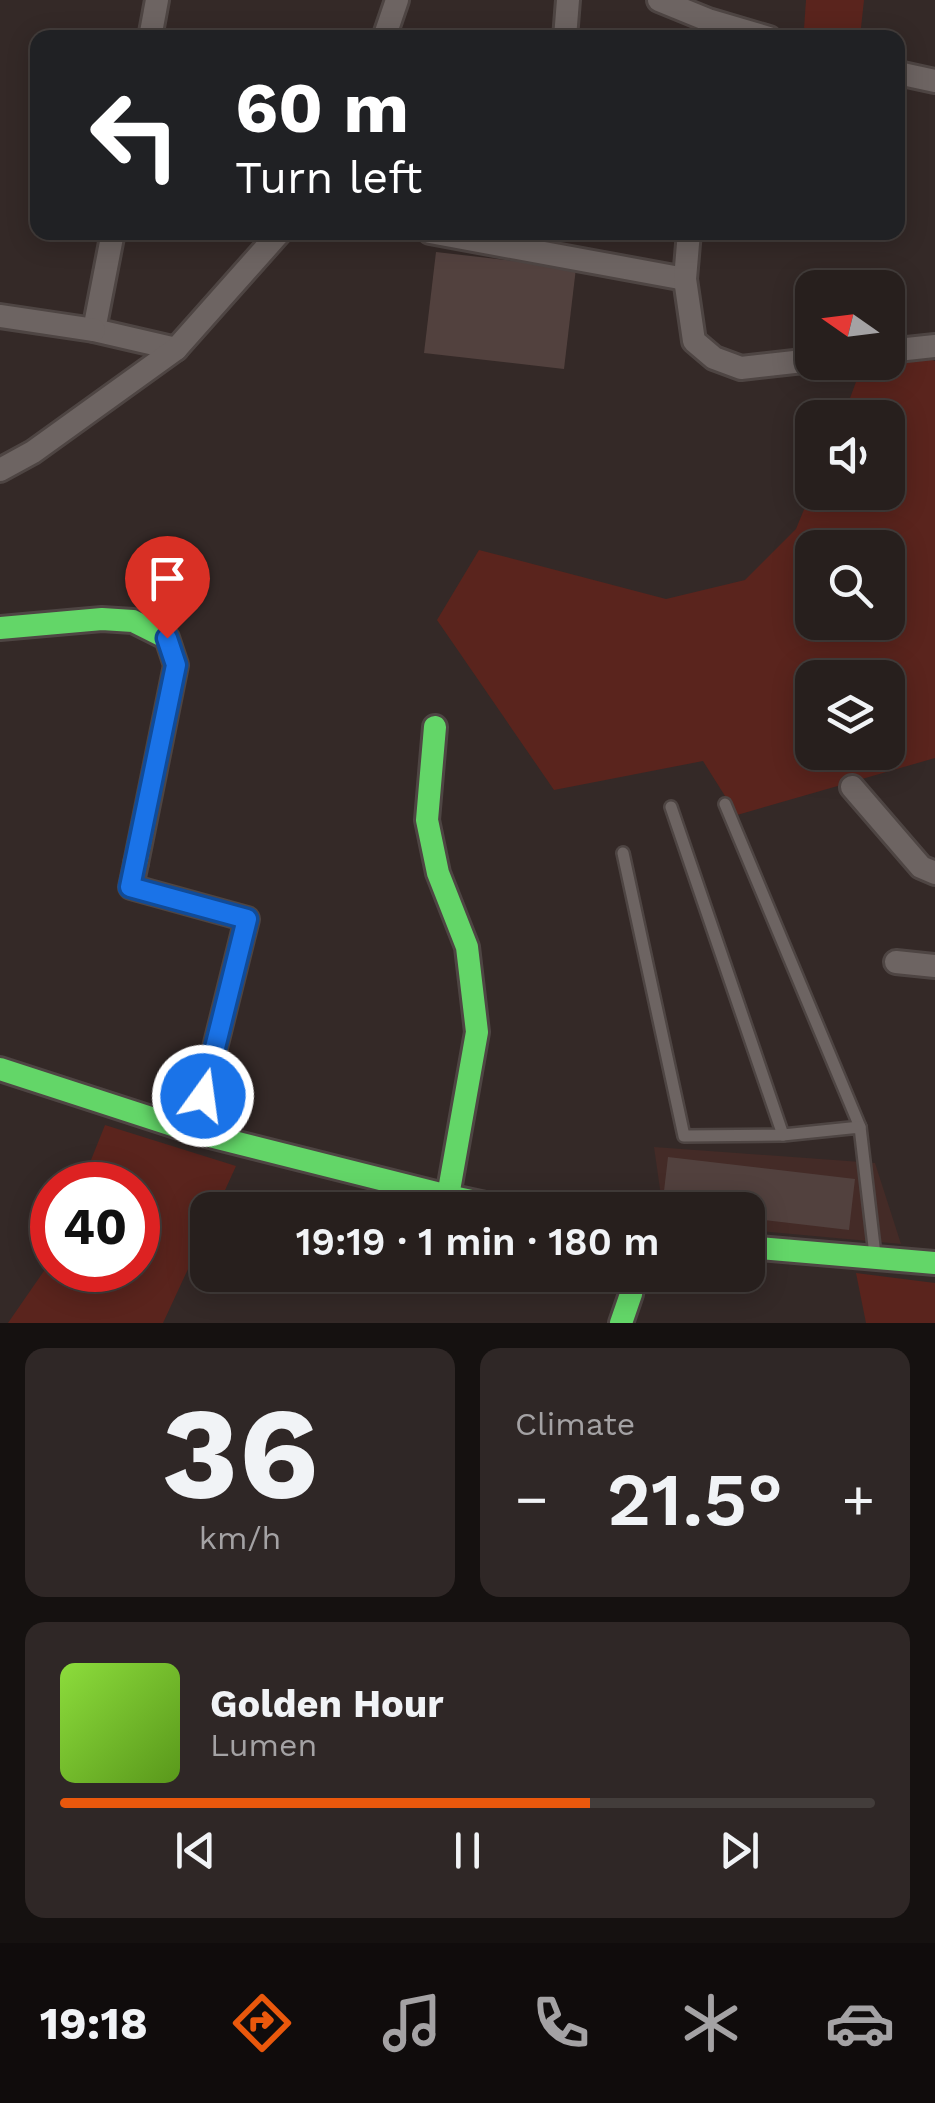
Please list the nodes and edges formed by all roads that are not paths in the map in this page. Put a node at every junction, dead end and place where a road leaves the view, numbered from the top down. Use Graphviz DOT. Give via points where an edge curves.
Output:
graph roads {
  1 [pos="156,0"];
  2 [pos="397,0"];
  3 [pos="568,0"];
  4 [pos="659,0"];
  5 [pos="707,29"];
  6 [pos="151,30"];
  7 [pos="387,30"];
  8 [pos="566,30"];
  9 [pos="905,76"];
  10 [pos="935,82"];
  11 [pos="111,240"];
  12 [pos="274,240"];
  13 [pos="688,240"];
  14 [pos="527,241"];
  15 [pos="685,279"];
  16 [pos="0,316"];
  17 [pos="94,330"];
  18 [pos="935,346"];
  19 [pos="176,348"];
  20 [pos="905,350"];
  21 [pos="795,362"];
  22 [pos="0,470"];
  23 [pos="0,628"];
  24 [pos="435,727"];
  25 [pos="852,787"];
  26 [pos="724,804"];
  27 [pos="671,807"];
  28 [pos="624,853"];
  29 [pos="935,873"];
  30 [pos="896,962"];
  31 [pos="935,966"];
  32 [pos="0,1069"];
  33 [pos="860,1127"];
  34 [pos="194,1132"];
  35 [pos="783,1135"];
  36 [pos="432,1192"];
  37 [pos="449,1192"];
  38 [pos="765,1249"];
  39 [pos="876,1259"];
  40 [pos="935,1263"];
  41 [pos="631,1292"];
  42 [pos="621,1323"];
  1 -- 6 [label="street"];
  2 -- 7 [label="street"];
  3 -- 8 [label="street"];
  4 -- 5 [label="street"];
  9 -- 10 [label="street"];
  11 -- 17 [label="street"];
  12 -- 19 [label="street"];
  13 -- 15 [label="street"];
  14 -- 15 [label="street"];
  15 -- 21 [label="street" via="694,341 714,358 741,368"];
  16 -- 17 [label="street"];
  17 -- 19 [label="street"];
  18 -- 20 [label="street"];
  19 -- 22 [label="street"];
  23 -- 34 [label="street" via="102,619 133,621 167,638 176,665 130,887 247,919"];
  24 -- 37 [label="street" via="427,820 438,873 467,947 477,1032"];
  25 -- 29 [label="street" via="920,866"];
  26 -- 33 [label="lane"];
  27 -- 35 [label="lane"];
  28 -- 35 [label="lane" via="684,1136"];
  30 -- 31 [label="street"];
  32 -- 34 [label="street"];
  33 -- 35 [label="lane"];
  33 -- 39 [label="lane"];
  34 -- 36 [label="street"];
  38 -- 39 [label="street"];
  39 -- 40 [label="street"];
  41 -- 42 [label="street"];
}
